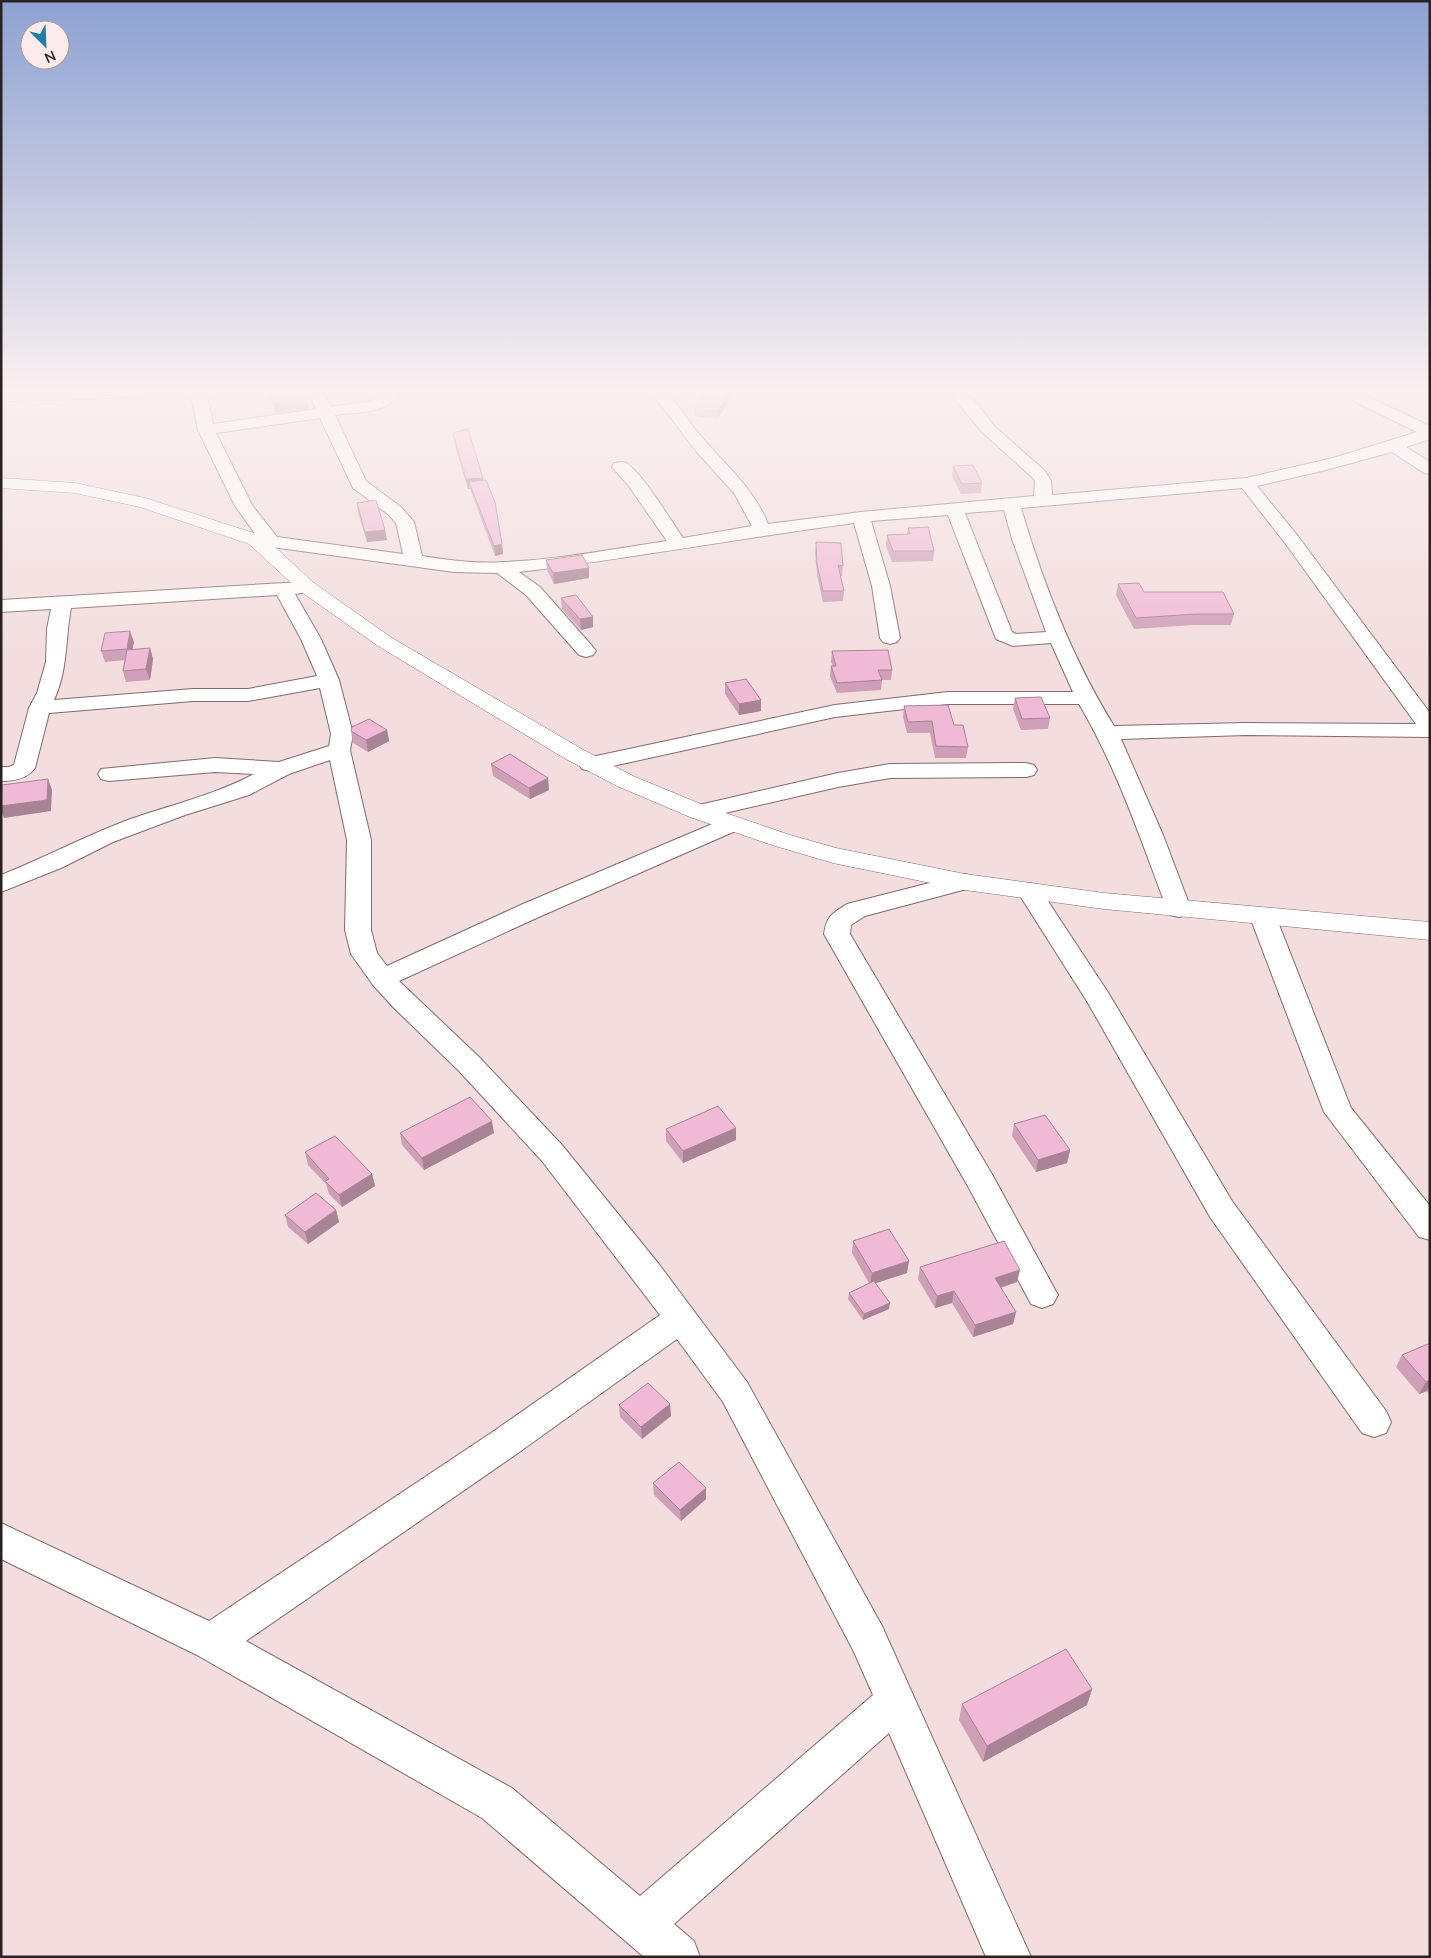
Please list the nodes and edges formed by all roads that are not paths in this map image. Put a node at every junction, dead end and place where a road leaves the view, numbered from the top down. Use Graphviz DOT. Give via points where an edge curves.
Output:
graph roads {
  1 [pos="232,481"];
  2 [pos="358,481"];
  3 [pos="634,481"];
  4 [pos="732,481"];
  5 [pos="1043,481"];
  6 [pos="1254,481"];
  7 [pos="1,483"];
  8 [pos="1246,483"];
  9 [pos="1043,501"];
  10 [pos="1011,503"];
  11 [pos="954,508"];
  12 [pos="861,517"];
  13 [pos="762,530"];
  14 [pos="263,542"];
  15 [pos="679,544"];
  16 [pos="414,561"];
  17 [pos="502,568"];
  18 [pos="307,587"];
  19 [pos="283,589"];
  20 [pos="62,602"];
  21 [pos="1,606"];
  22 [pos="1058,637"];
  23 [pos="890,638"];
  24 [pos="586,651"];
  25 [pos="329,680"];
  26 [pos="1086,698"];
  27 [pos="40,708"];
  28 [pos="1430,730"];
  29 [pos="1107,734"];
  30 [pos="338,750"];
  31 [pos="590,764"];
  32 [pos="281,769"];
  33 [pos="1026,770"];
  34 [pos="1,774"];
  35 [pos="110,774"];
  36 [pos="699,812"];
  37 [pos="732,824"];
  38 [pos="964,882"];
  39 [pos="1,884"];
  40 [pos="1029,891"];
  41 [pos="1179,909"];
  42 [pos="1263,917"];
  43 [pos="1430,931"];
  44 [pos="382,979"];
  45 [pos="1430,1228"];
  46 [pos="1042,1295"];
  47 [pos="681,1318"];
  48 [pos="1374,1422"];
  49 [pos="1,1540"];
  50 [pos="211,1642"];
  51 [pos="896,1701"];
  52 [pos="641,1924"];
  53 [pos="678,1957"];
  54 [pos="1009,1957"];
  1 -- 14 [label="street"];
  2 -- 16 [label="street" via="405,522"];
  3 -- 15 [label="street"];
  4 -- 13 [label="street" via="746,497"];
  5 -- 9 [label="street"];
  6 -- 8 [label="street"];
  7 -- 14 [label="street" via="74,488 146,503"];
  8 -- 9 [label="street"];
  8 -- 28 [label="street" via="1291,539"];
  9 -- 10 [label="street"];
  10 -- 11 [label="street"];
  10 -- 22 [label="street"];
  11 -- 12 [label="street"];
  11 -- 22 [label="street" via="1002,635 1013,640"];
  12 -- 13 [label="street"];
  12 -- 23 [label="street" via="881,586"];
  13 -- 15 [label="street"];
  14 -- 16 [label="street"];
  14 -- 18 [label="street"];
  15 -- 17 [label="street"];
  16 -- 17 [label="street"];
  17 -- 24 [label="street" via="533,591"];
  18 -- 19 [label="street"];
  18 -- 31 [label="street" via="385,642"];
  19 -- 20 [label="street"];
  19 -- 25 [label="street"];
  20 -- 21 [label="street"];
  20 -- 27 [label="street" via="56,629 56,662"];
  22 -- 26 [label="street"];
  25 -- 27 [label="street" via="248,695 193,694"];
  25 -- 30 [label="street" via="342,734"];
  26 -- 29 [label="street"];
  26 -- 31 [label="street" via="948,698 835,711"];
  27 -- 34 [label="street" via="24,768"];
  28 -- 29 [label="street" via="1246,729"];
  29 -- 41 [label="street"];
  30 -- 32 [label="street"];
  30 -- 44 [label="street" via="359,840 358,930 364,954"];
  31 -- 36 [label="street"];
  32 -- 35 [label="street" via="215,764"];
  32 -- 39 [label="street" via="241,790 105,837"];
  33 -- 36 [label="street" via="890,771"];
  36 -- 37 [label="street"];
  37 -- 38 [label="street" via="833,855"];
  37 -- 44 [label="street"];
  38 -- 40 [label="street"];
  38 -- 46 [label="street" via="856,910 839,921 837,934 982,1184"];
  40 -- 41 [label="street"];
  40 -- 48 [label="street" via="1100,1000 1221,1209"];
  41 -- 42 [label="street"];
  42 -- 43 [label="street"];
  42 -- 45 [label="street" via="1338,1112"];
  44 -- 47 [label="street" via="469,1064 552,1153"];
  47 -- 50 [label="street" via="506,1442"];
  47 -- 51 [label="street" via="735,1392 868,1639"];
  49 -- 50 [label="street"];
  50 -- 52 [label="street" via="497,1803"];
  51 -- 52 [label="street"];
  51 -- 54 [label="street"];
  52 -- 53 [label="street"];
}
